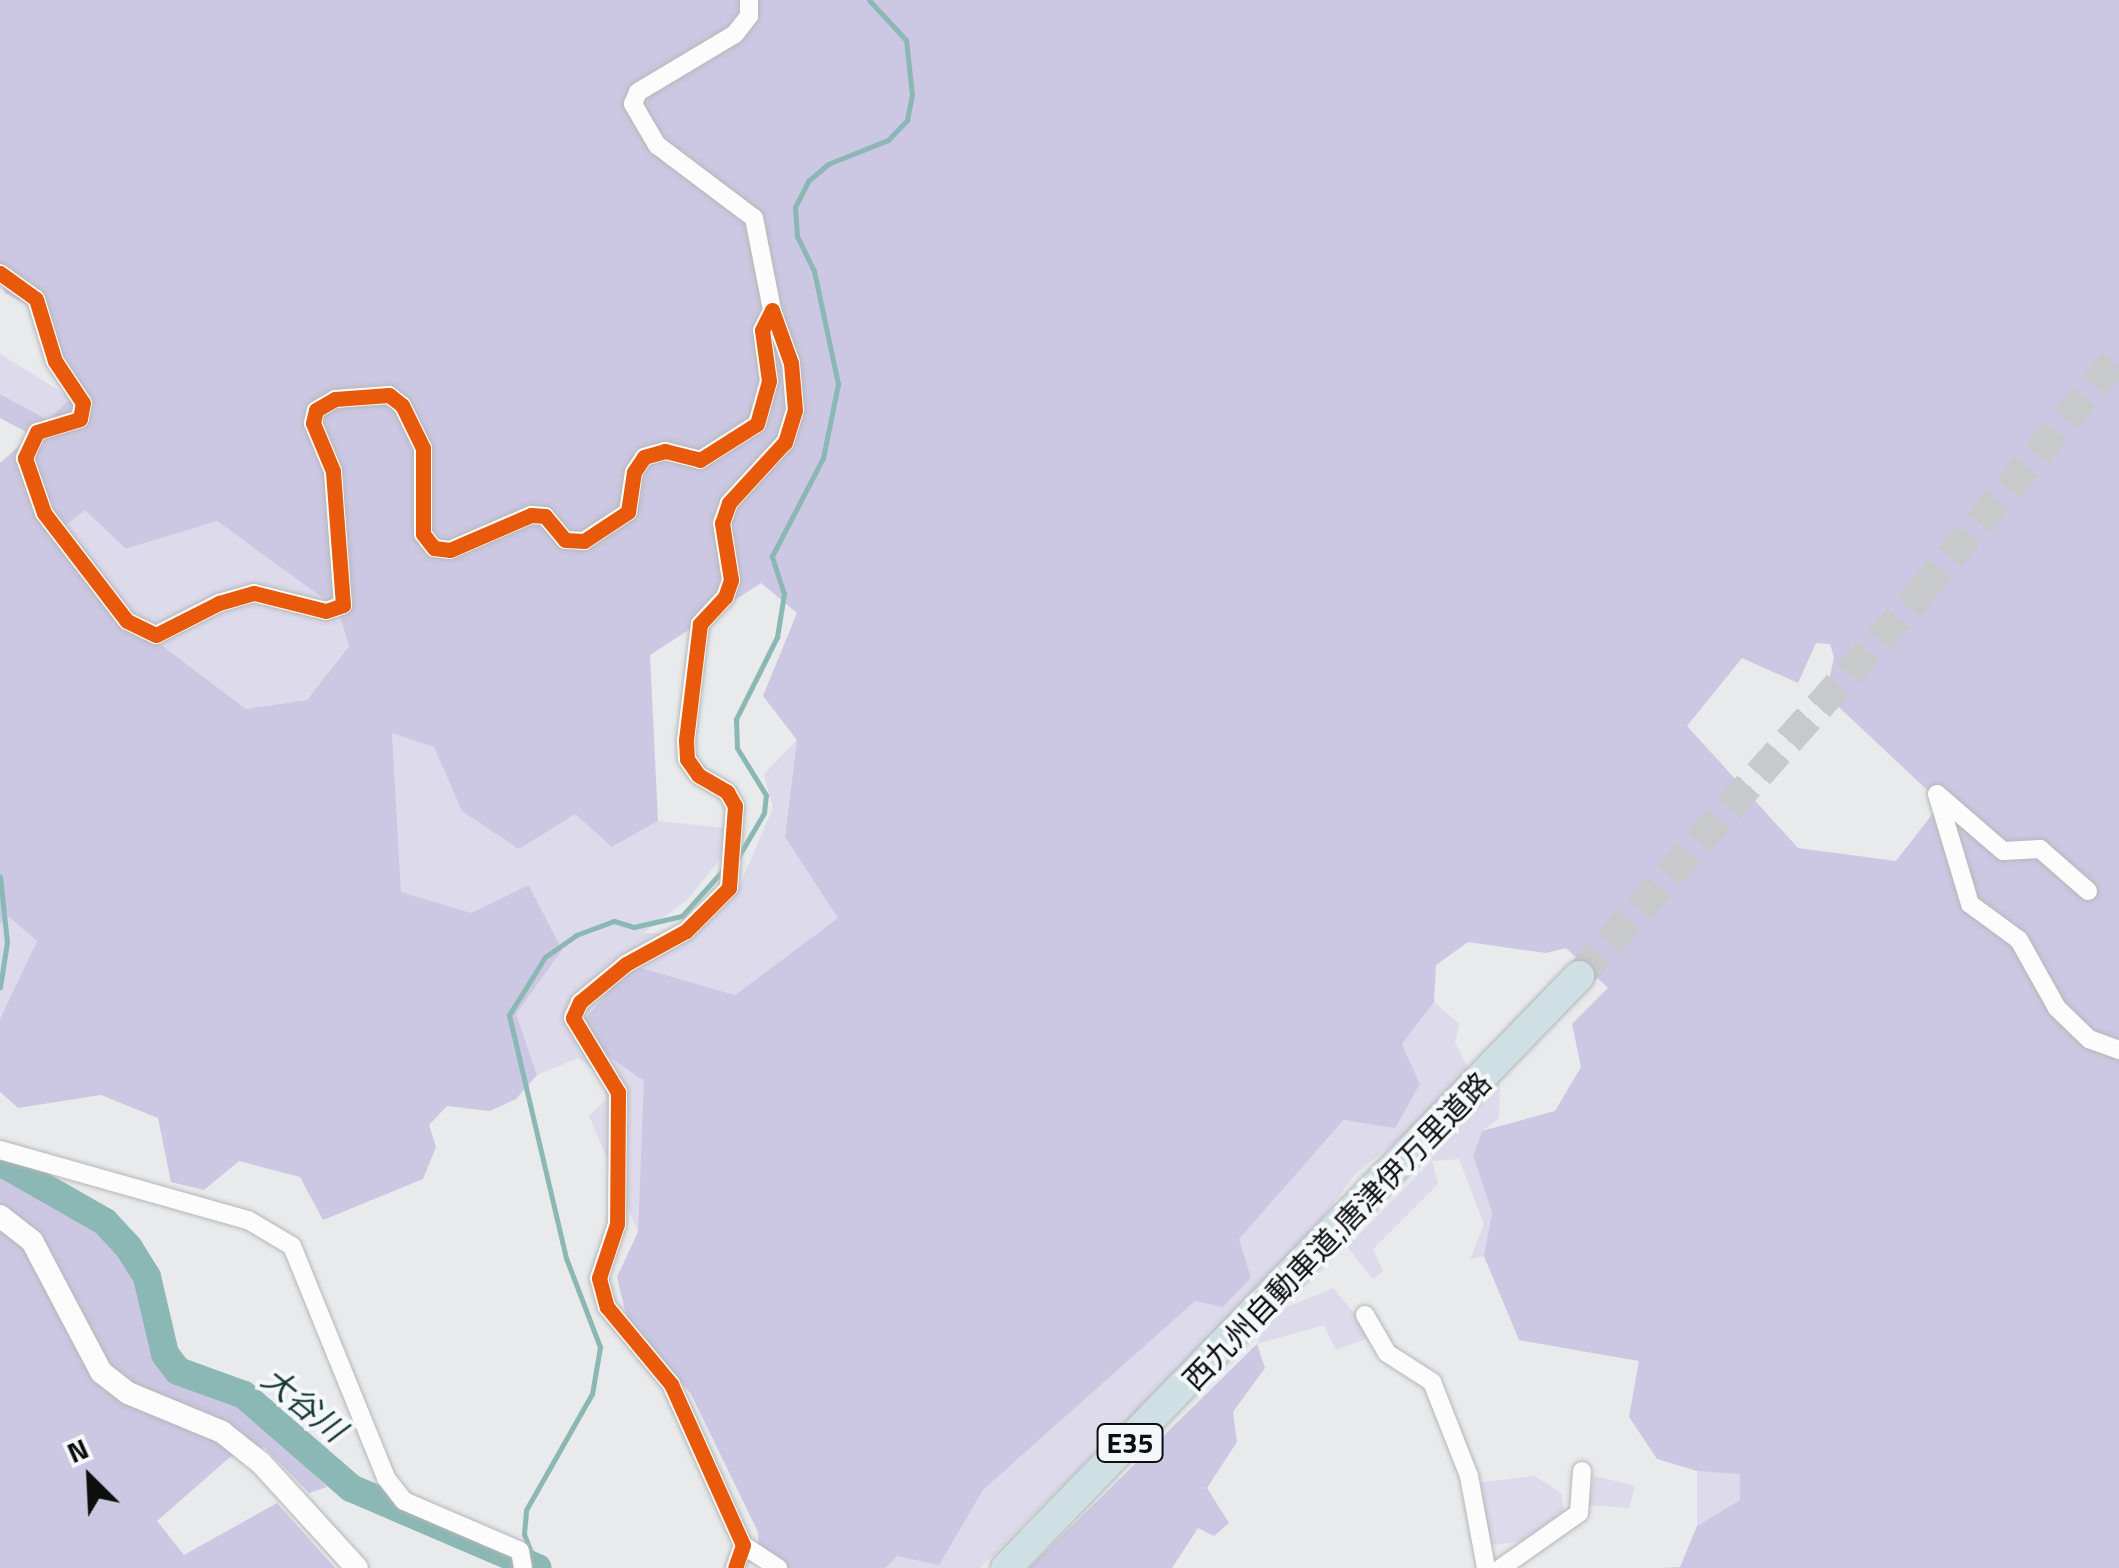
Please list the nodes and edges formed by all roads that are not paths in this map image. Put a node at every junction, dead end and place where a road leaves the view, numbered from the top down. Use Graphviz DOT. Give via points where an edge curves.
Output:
graph roads {
  1 [pos="749,0"];
  2 [pos="0,273"];
  3 [pos="772,310"];
  4 [pos="2088,891"];
  5 [pos="1580,976"];
  6 [pos="2119,1050"];
  7 [pos="0,1150"];
  8 [pos="0,1216"];
  9 [pos="1366,1315"];
  10 [pos="1582,1470"];
  11 [pos="743,1545"];
  12 [pos="524,1564"];
  13 [pos="357,1568"];
  14 [pos="735,1568"];
  15 [pos="778,1568"];
  16 [pos="1006,1568"];
  17 [pos="1486,1568"];
  18 [pos="1501,1568"];
  1 -- 3 [label="street" via="749,16 735,34 638,92 632,104 657,146 754,218"];
  2 -- 3 [label="street" via="36,298 55,361 84,403 80,420 37,432 25,458 44,512 127,621 156,635 195,621 219,602 254,593 326,611 343,605 334,471 313,423 316,410 335,399 389,395 402,405 423,448 423,534 434,548 450,550 530,515 545,516 565,540 584,540 628,512 634,472 644,458 666,451 700,460 757,424 768,381 762,330"];
  3 -- 11 [label="street" via="791,364 795,410 785,442 730,503 722,523 731,580 726,597 700,624 686,740 687,759 698,775 727,792 735,806 729,888 686,932 626,964 580,1002 573,1018 618,1092 617,1224 600,1278 607,1307 671,1384"];
  4 -- 6 [label="street" via="2040,849 2003,851 1937,794 1970,904 2019,940 2056,1008 2089,1039"];
  5 -- 16 [label="highway, 西九州自動車道;唐津伊万里道路 / E35"];
  7 -- 12 [label="street" via="248,1220 292,1246 386,1478 404,1501 520,1551"];
  8 -- 13 [label="street" via="32,1241 101,1372 128,1393 222,1432 261,1462"];
  9 -- 17 [label="street" via="1388,1352 1432,1382 1469,1476"];
  10 -- 18 [label="street" via="1579,1513"];
  11 -- 14 [label="street"];
  11 -- 15 [label="street"];
}
